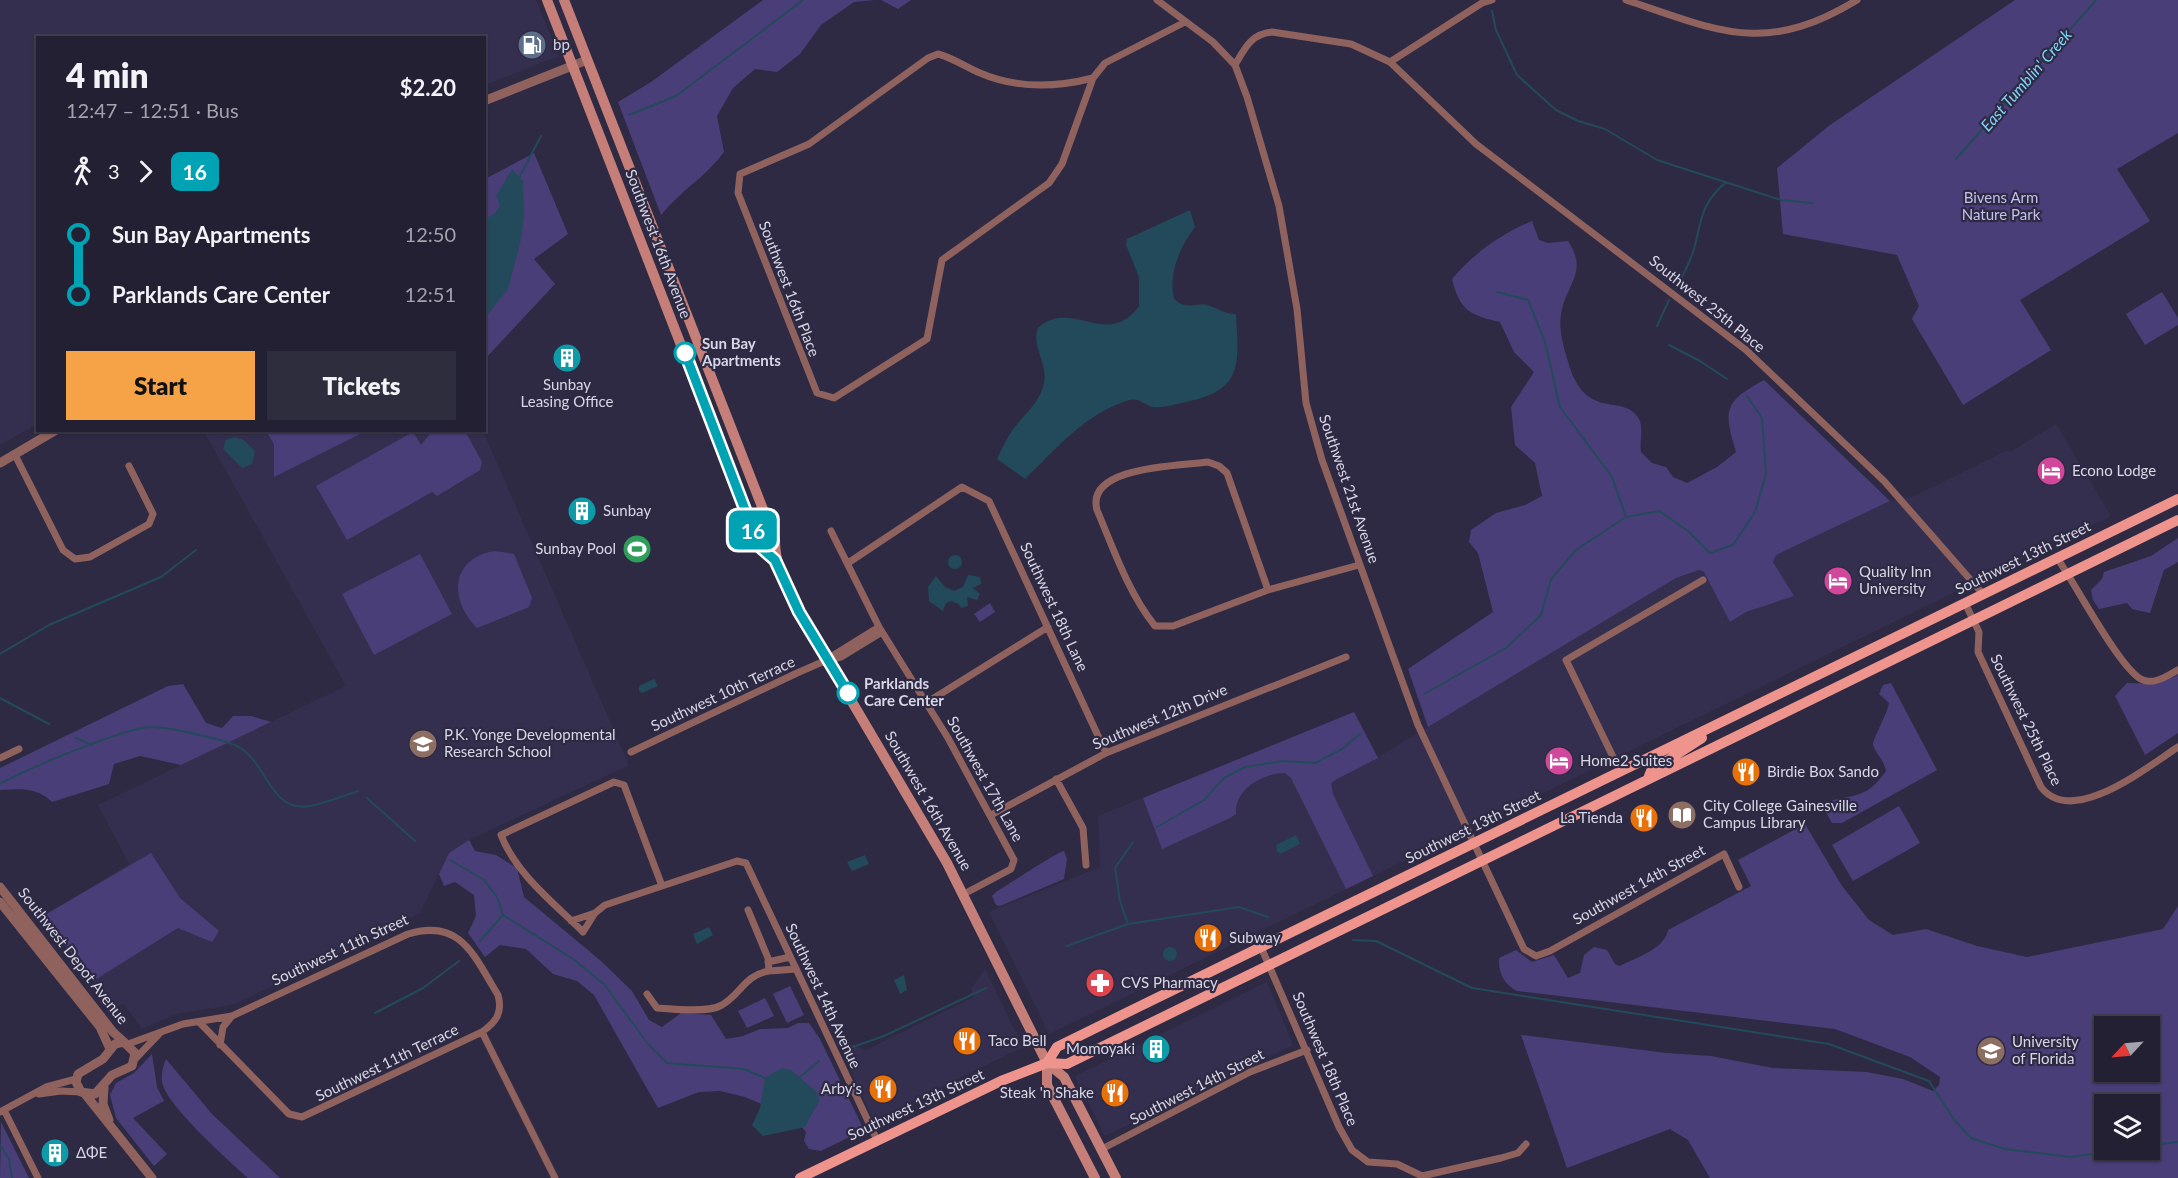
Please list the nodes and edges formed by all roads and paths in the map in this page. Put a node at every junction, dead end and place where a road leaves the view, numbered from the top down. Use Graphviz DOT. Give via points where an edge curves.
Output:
graph roads {
  1 [pos="547,0"];
  2 [pos="564,0"];
  3 [pos="1157,0"];
  4 [pos="1492,0"];
  5 [pos="1626,0"];
  6 [pos="1857,0"];
  7 [pos="1480,1"];
  8 [pos="1185,22"];
  9 [pos="587,60"];
  10 [pos="1390,62"];
  11 [pos="1235,65"];
  12 [pos="573,66"];
  13 [pos="1093,78"];
  14 [pos="486,100"];
  15 [pos="53,432"];
  16 [pos="15,454"];
  17 [pos="0,463"];
  18 [pos="129,466"];
  19 [pos="2178,499"];
  20 [pos="2178,520"];
  21 [pos="831,531"];
  22 [pos="2057,558"];
  23 [pos="775,560"];
  24 [pos="848,563"];
  25 [pos="1359,565"];
  26 [pos="2069,574"];
  27 [pos="1703,580"];
  28 [pos="1268,590"];
  29 [pos="1983,594"];
  30 [pos="1965,603"];
  31 [pos="1973,621"];
  32 [pos="1048,627"];
  33 [pos="881,629"];
  34 [pos="1346,657"];
  35 [pos="827,660"];
  36 [pos="2178,670"];
  37 [pos="1794,687"];
  38 [pos="926,703"];
  39 [pos="1802,705"];
  40 [pos="1706,730"];
  41 [pos="2178,747"];
  42 [pos="19,749"];
  43 [pos="631,752"];
  44 [pos="1106,753"];
  45 [pos="0,758"];
  46 [pos="1618,767"];
  47 [pos="1056,779"];
  48 [pos="1647,780"];
  49 [pos="1629,789"];
  50 [pos="991,815"];
  51 [pos="1473,844"];
  52 [pos="1482,861"];
  53 [pos="1086,865"];
  54 [pos="662,886"];
  55 [pos="1739,886"];
  56 [pos="0,887"];
  57 [pos="964,894"];
  58 [pos="0,902"];
  59 [pos="747,910"];
  60 [pos="595,913"];
  61 [pos="571,921"];
  62 [pos="1261,947"];
  63 [pos="1536,956"];
  64 [pos="790,957"];
  65 [pos="768,962"];
  66 [pos="1270,965"];
  67 [pos="796,969"];
  68 [pos="769,971"];
  69 [pos="647,994"];
  70 [pos="82,998"];
  71 [pos="232,1016"];
  72 [pos="198,1022"];
  73 [pos="482,1032"];
  74 [pos="159,1034"];
  75 [pos="126,1043"];
  76 [pos="220,1045"];
  77 [pos="110,1049"];
  78 [pos="1307,1050"];
  79 [pos="136,1058"];
  80 [pos="1047,1063"];
  81 [pos="76,1079"];
  82 [pos="104,1087"];
  83 [pos="83,1093"];
  84 [pos="37,1095"];
  85 [pos="2,1111"];
  86 [pos="110,1125"];
  87 [pos="877,1140"];
  88 [pos="1526,1144"];
  89 [pos="1100,1150"];
  90 [pos="38,1178"];
  91 [pos="152,1178"];
  92 [pos="555,1178"];
  93 [pos="800,1178"];
  94 [pos="1095,1178"];
  95 [pos="1116,1178"];
  1 -- 12 [label="main road, Southwest 16th Avenue"];
  2 -- 9 [label="main road, Southwest 16th Avenue"];
  3 -- 8 [label="street, Southwest 21st Avenue"];
  4 -- 7 [label="street"];
  5 -- 6 [label="street" via="1739,34 1760,35 1793,30"];
  7 -- 10 [label="street"];
  8 -- 11 [label="street, Southwest 21st Avenue" via="1213,42"];
  8 -- 13 [label="street" via="1105,63"];
  9 -- 12 [label="street"];
  9 -- 23 [label="main road, Southwest 16th Avenue" via="772,530"];
  10 -- 11 [label="street, Southwest 25th Place" via="1351,44 1272,32 1260,33 1248,43"];
  10 -- 29 [label="street, Southwest 25th Place" via="1476,144 1746,350 1884,481"];
  11 -- 25 [label="street, Southwest 21st Avenue" via="1279,206 1297,309 1306,403"];
  12 -- 14 [label="street"];
  12 -- 23 [label="main road, Southwest 16th Avenue" via="759,546"];
  13 -- 13 [label="street, Southwest 16th Place" via="1062,164 1049,183 942,260 927,339 834,398 817,393 738,193 740,174 809,144 938,54 995,80 1023,85 1062,85"];
  15 -- 16 [label="street"];
  16 -- 17 [label="street"];
  16 -- 18 [label="street" via="63,550 75,559 90,557 149,524 153,514"];
  19 -- 22 [label="main road, Southwest 13th Street"];
  20 -- 26 [label="main road, Southwest 13th Street"];
  21 -- 24 [label="street, Southwest 17th Lane"];
  22 -- 26 [label="street"];
  22 -- 29 [label="main road, Southwest 13th Street"];
  23 -- 35 [label="main road, Southwest 16th Avenue"];
  24 -- 32 [label="street, Southwest 18th Lane" via="962,487 993,507"];
  24 -- 33 [label="street, Southwest 17th Lane"];
  25 -- 28 [label="street"];
  25 -- 51 [label="street, Southwest 21st Avenue" via="1418,725"];
  26 -- 31 [label="main road, Southwest 13th Street"];
  26 -- 36 [label="street" via="2136,676 2153,681"];
  27 -- 46 [label="street" via="1566,660"];
  28 -- 28 [label="street" via="1227,473 1219,466 1208,462 1117,476 1096,493 1097,510 1123,571 1140,608 1155,626 1173,626"];
  29 -- 30 [label="main road, Southwest 13th Street"];
  30 -- 31 [label="street, Southwest 25th Place"];
  30 -- 37 [label="main road, Southwest 13th Street"];
  31 -- 39 [label="main road, Southwest 13th Street"];
  31 -- 41 [label="street, Southwest 25th Place" via="1978,632 1978,652 2048,796 2066,801 2096,796"];
  32 -- 38 [label="street"];
  32 -- 44 [label="street, Southwest 18th Lane"];
  33 -- 35 [label="street, Southwest 10th Terrace"];
  33 -- 38 [label="street, Southwest 17th Lane"];
  34 -- 44 [label="street, Southwest 12th Drive"];
  35 -- 43 [label="street, Southwest 10th Terrace"];
  35 -- 57 [label="main road, Southwest 16th Avenue"];
  37 -- 39 [label="main road"];
  37 -- 40 [label="main road, Southwest 13th Street"];
  38 -- 50 [label="street, Southwest 17th Lane"];
  39 -- 48 [label="main road, Southwest 13th Street"];
  40 -- 46 [label="main road, Southwest 13th Street"];
  40 -- 48 [label="main road" via="1703,738 1651,771"];
  42 -- 45 [label="street"];
  44 -- 47 [label="street, Southwest 12th Drive"];
  46 -- 49 [label="main road"];
  46 -- 51 [label="main road, Southwest 13th Street"];
  47 -- 50 [label="street, Southwest 12th Drive"];
  47 -- 53 [label="street" via="1083,828"];
  48 -- 49 [label="main road, Southwest 13th Street"];
  49 -- 52 [label="main road, Southwest 13th Street"];
  50 -- 57 [label="street, Southwest 17th Lane" via="1014,865"];
  51 -- 52 [label="street, Southwest 21st Avenue"];
  51 -- 62 [label="main road, Southwest 13th Street"];
  52 -- 63 [label="street, Southwest 21st Avenue" via="1524,949"];
  52 -- 66 [label="main road, Southwest 13th Street"];
  54 -- 60 [label="street" via="605,905"];
  54 -- 61 [label="street" via="624,785 614,782 501,835 506,850"];
  54 -- 64 [label="street, Southwest 14th Avenue" via="737,861 746,864"];
  55 -- 63 [label="street, Southwest 14th Street" via="1724,854"];
  56 -- 70 [label="street, Southwest Depot Avenue"];
  57 -- 80 [label="main road, Southwest 16th Avenue"];
  58 -- 70 [label="street"];
  59 -- 65 [label="street"];
  60 -- 61 [label="street"];
  60 -- 61 [label="street" via="583,932"];
  62 -- 66 [label="street, Southwest 18th Place"];
  62 -- 80 [label="main road, Southwest 13th Street" via="1057,1047"];
  64 -- 65 [label="street"];
  64 -- 67 [label="street, Southwest 14th Avenue"];
  65 -- 68 [label="street"];
  66 -- 78 [label="street, Southwest 18th Place"];
  66 -- 80 [label="main road, Southwest 13th Street" via="1067,1064"];
  67 -- 68 [label="street"];
  67 -- 87 [label="street, Southwest 14th Avenue"];
  68 -- 69 [label="street" via="756,973 719,1007 657,1008"];
  70 -- 75 [label="street, Southwest Depot Avenue"];
  70 -- 77 [label="street"];
  71 -- 72 [label="street, Southwest 11th Street"];
  71 -- 73 [label="street, Southwest 11th Street" via="428,928 442,929 462,941 498,995 500,1015"];
  71 -- 76 [label="street" via="223,1028"];
  72 -- 74 [label="street, Southwest 11th Street"];
  72 -- 76 [label="street, Southwest 11th Terrace"];
  73 -- 76 [label="street, Southwest 11th Terrace" via="302,1117 289,1114"];
  73 -- 92 [label="street"];
  74 -- 75 [label="street, Southwest 11th Street"];
  74 -- 79 [label="street, Southwest 11th Street"];
  75 -- 77 [label="street, Southwest 11th Street"];
  75 -- 79 [label="street" via="133,1048"];
  77 -- 81 [label="street, Southwest 11th Street"];
  78 -- 88 [label="street, Southwest 18th Place" via="1339,1127 1352,1150 1368,1162 1396,1164 1422,1176 1518,1153"];
  78 -- 89 [label="street, Southwest 14th Street" via="1250,1072"];
  79 -- 82 [label="street, Southwest 11th Street" via="130,1068 112,1075"];
  80 -- 87 [label="main road, Southwest 13th Street"];
  80 -- 89 [label="main road, Southwest 16th Avenue" via="1064,1077"];
  80 -- 94 [label="main road, Southwest 16th Avenue" via="1047,1085"];
  81 -- 83 [label="street"];
  81 -- 84 [label="street, Southwest 11th Street" via="46,1088"];
  82 -- 83 [label="street, Southwest 11th Street" via="95,1094"];
  82 -- 86 [label="street"];
  83 -- 84 [label="street, Southwest 11th Street"];
  83 -- 86 [label="street"];
  84 -- 85 [label="street, Southwest 11th Street"];
  85 -- 90 [label="street"];
  86 -- 91 [label="street"];
  87 -- 93 [label="main road, Southwest 13th Street"];
  89 -- 95 [label="main road, Southwest 16th Avenue"];
}
